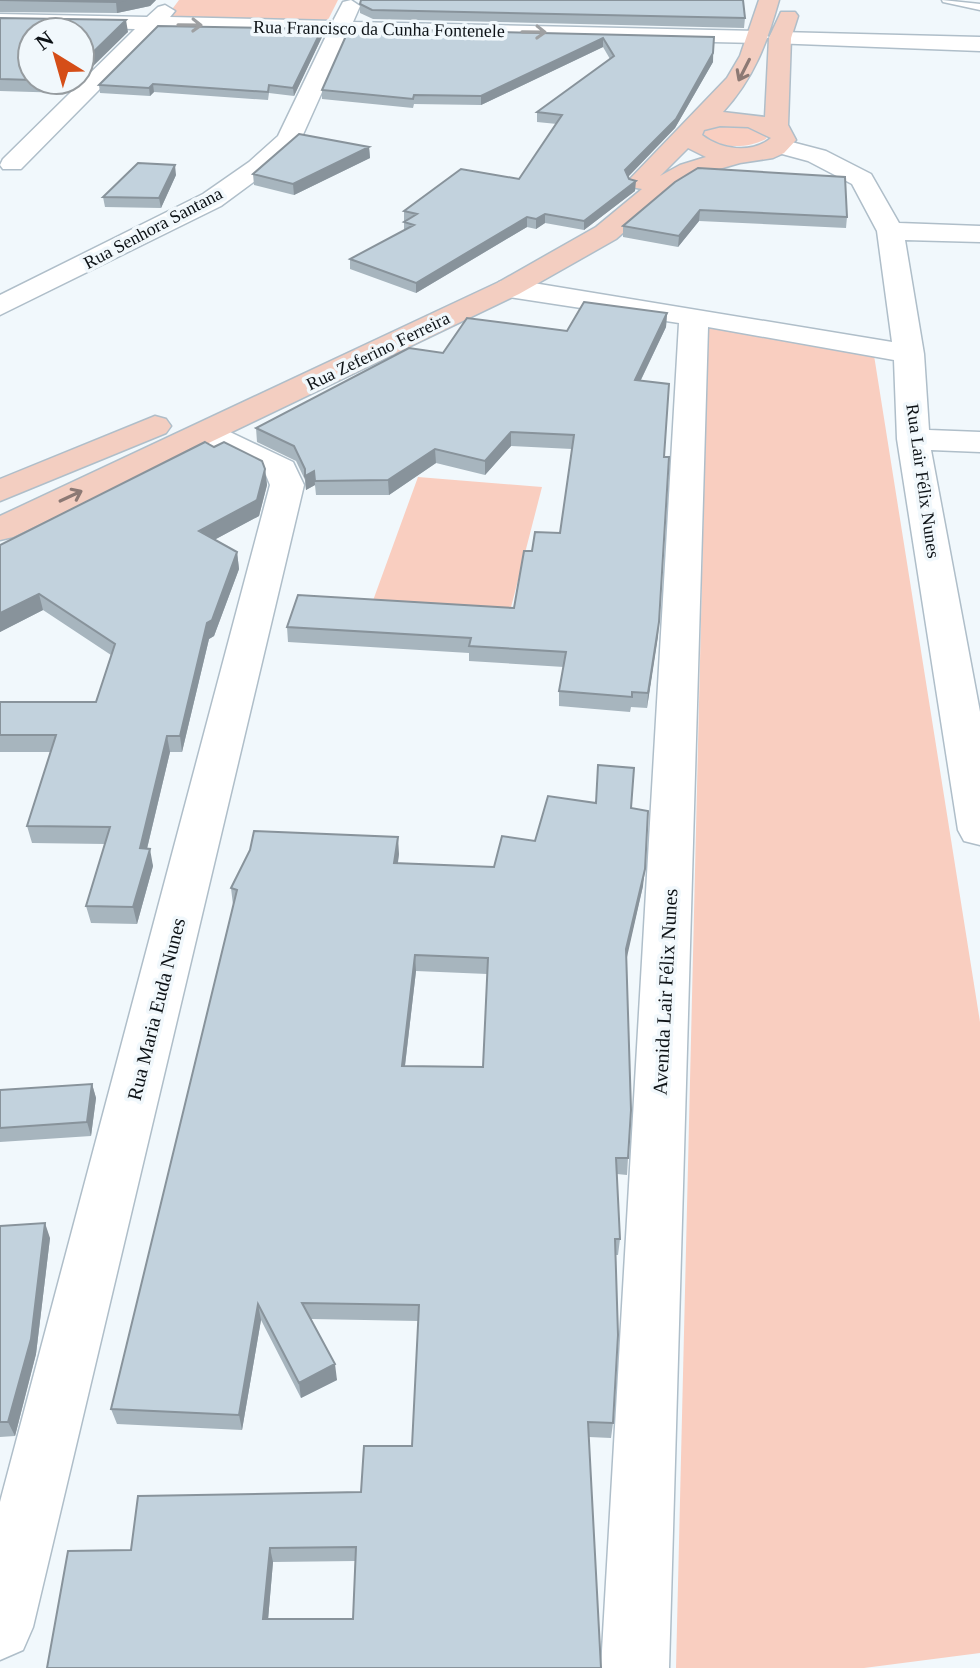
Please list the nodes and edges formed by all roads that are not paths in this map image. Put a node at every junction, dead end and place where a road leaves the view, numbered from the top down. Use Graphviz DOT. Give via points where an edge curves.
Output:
graph roads {
  1 [pos="174,0"];
  2 [pos="353,0"];
  3 [pos="769,0"];
  4 [pos="797,0"];
  5 [pos="947,0"];
  6 [pos="980,7"];
  7 [pos="0,20"];
  8 [pos="154,25"];
  9 [pos="340,28"];
  10 [pos="769,37"];
  11 [pos="980,44"];
  12 [pos="692,129"];
  13 [pos="778,137"];
  14 [pos="743,154"];
  15 [pos="12,164"];
  16 [pos="890,231"];
  17 [pos="980,234"];
  18 [pos="509,288"];
  19 [pos="0,306"];
  20 [pos="694,316"];
  21 [pos="909,354"];
  22 [pos="209,432"];
  23 [pos="913,439"];
  24 [pos="980,442"];
  25 [pos="0,491"];
  26 [pos="0,529"];
  27 [pos="967,682"];
  28 [pos="980,830"];
  29 [pos="0,1627"];
  30 [pos="635,1668"];
  1 -- 8 [label="street"];
  2 -- 9 [label="street, Rua Senhora Santana"];
  3 -- 10 [label="main road, Rua Zeferino Ferreira"];
  4 -- 10 [label="main road, Rua Zeferino Ferreira"];
  5 -- 6 [label="lane"];
  7 -- 8 [label="street, Rua Francisco da Cunha Fontenele"];
  8 -- 9 [label="street, Rua Francisco da Cunha Fontenele, one-way"];
  8 -- 15 [label="street"];
  9 -- 10 [label="street, Rua Francisco da Cunha Fontenele, one-way"];
  9 -- 19 [label="street, Rua Senhora Santana" via="289,139 258,167 212,200"];
  10 -- 11 [label="street, Rua Francisco da Cunha Fontenele"];
  10 -- 12 [label="main road, Rua Zeferino Ferreira, one-way" via="738,82"];
  10 -- 13 [label="main road, Rua Zeferino Ferreira"];
  12 -- 13 [label="main road" via="735,118"];
  12 -- 14 [label="main road" via="695,143 704,148"];
  12 -- 25 [label="main road, Rua Zeferino Ferreira" via="643,180 581,229 179,416"];
  13 -- 14 [label="main road, Rua Zeferino Ferreira"];
  13 -- 16 [label="street, Rua Lair Félix Nunes" via="862,179"];
  14 -- 18 [label="main road, Rua Zeferino Ferreira" via="689,170 606,233"];
  16 -- 17 [label="street"];
  16 -- 21 [label="street, Rua Lair Félix Nunes"];
  18 -- 20 [label="street"];
  18 -- 22 [label="main road, Rua Zeferino Ferreira"];
  20 -- 21 [label="street"];
  20 -- 30 [label="street, Avenida Lair Félix Nunes"];
  21 -- 23 [label="street, Rua Lair Félix Nunes"];
  26 -- 22 [label="main road, Rua Zeferino Ferreira, one-way"];
  22 -- 29 [label="street, Rua Maria Euda Nunes" via="281,469 287,485"];
  23 -- 24 [label="street"];
  23 -- 27 [label="street, Rua Lair Félix Nunes"];
  27 -- 28 [label="street, Rua Lair Félix Nunes"];
}
